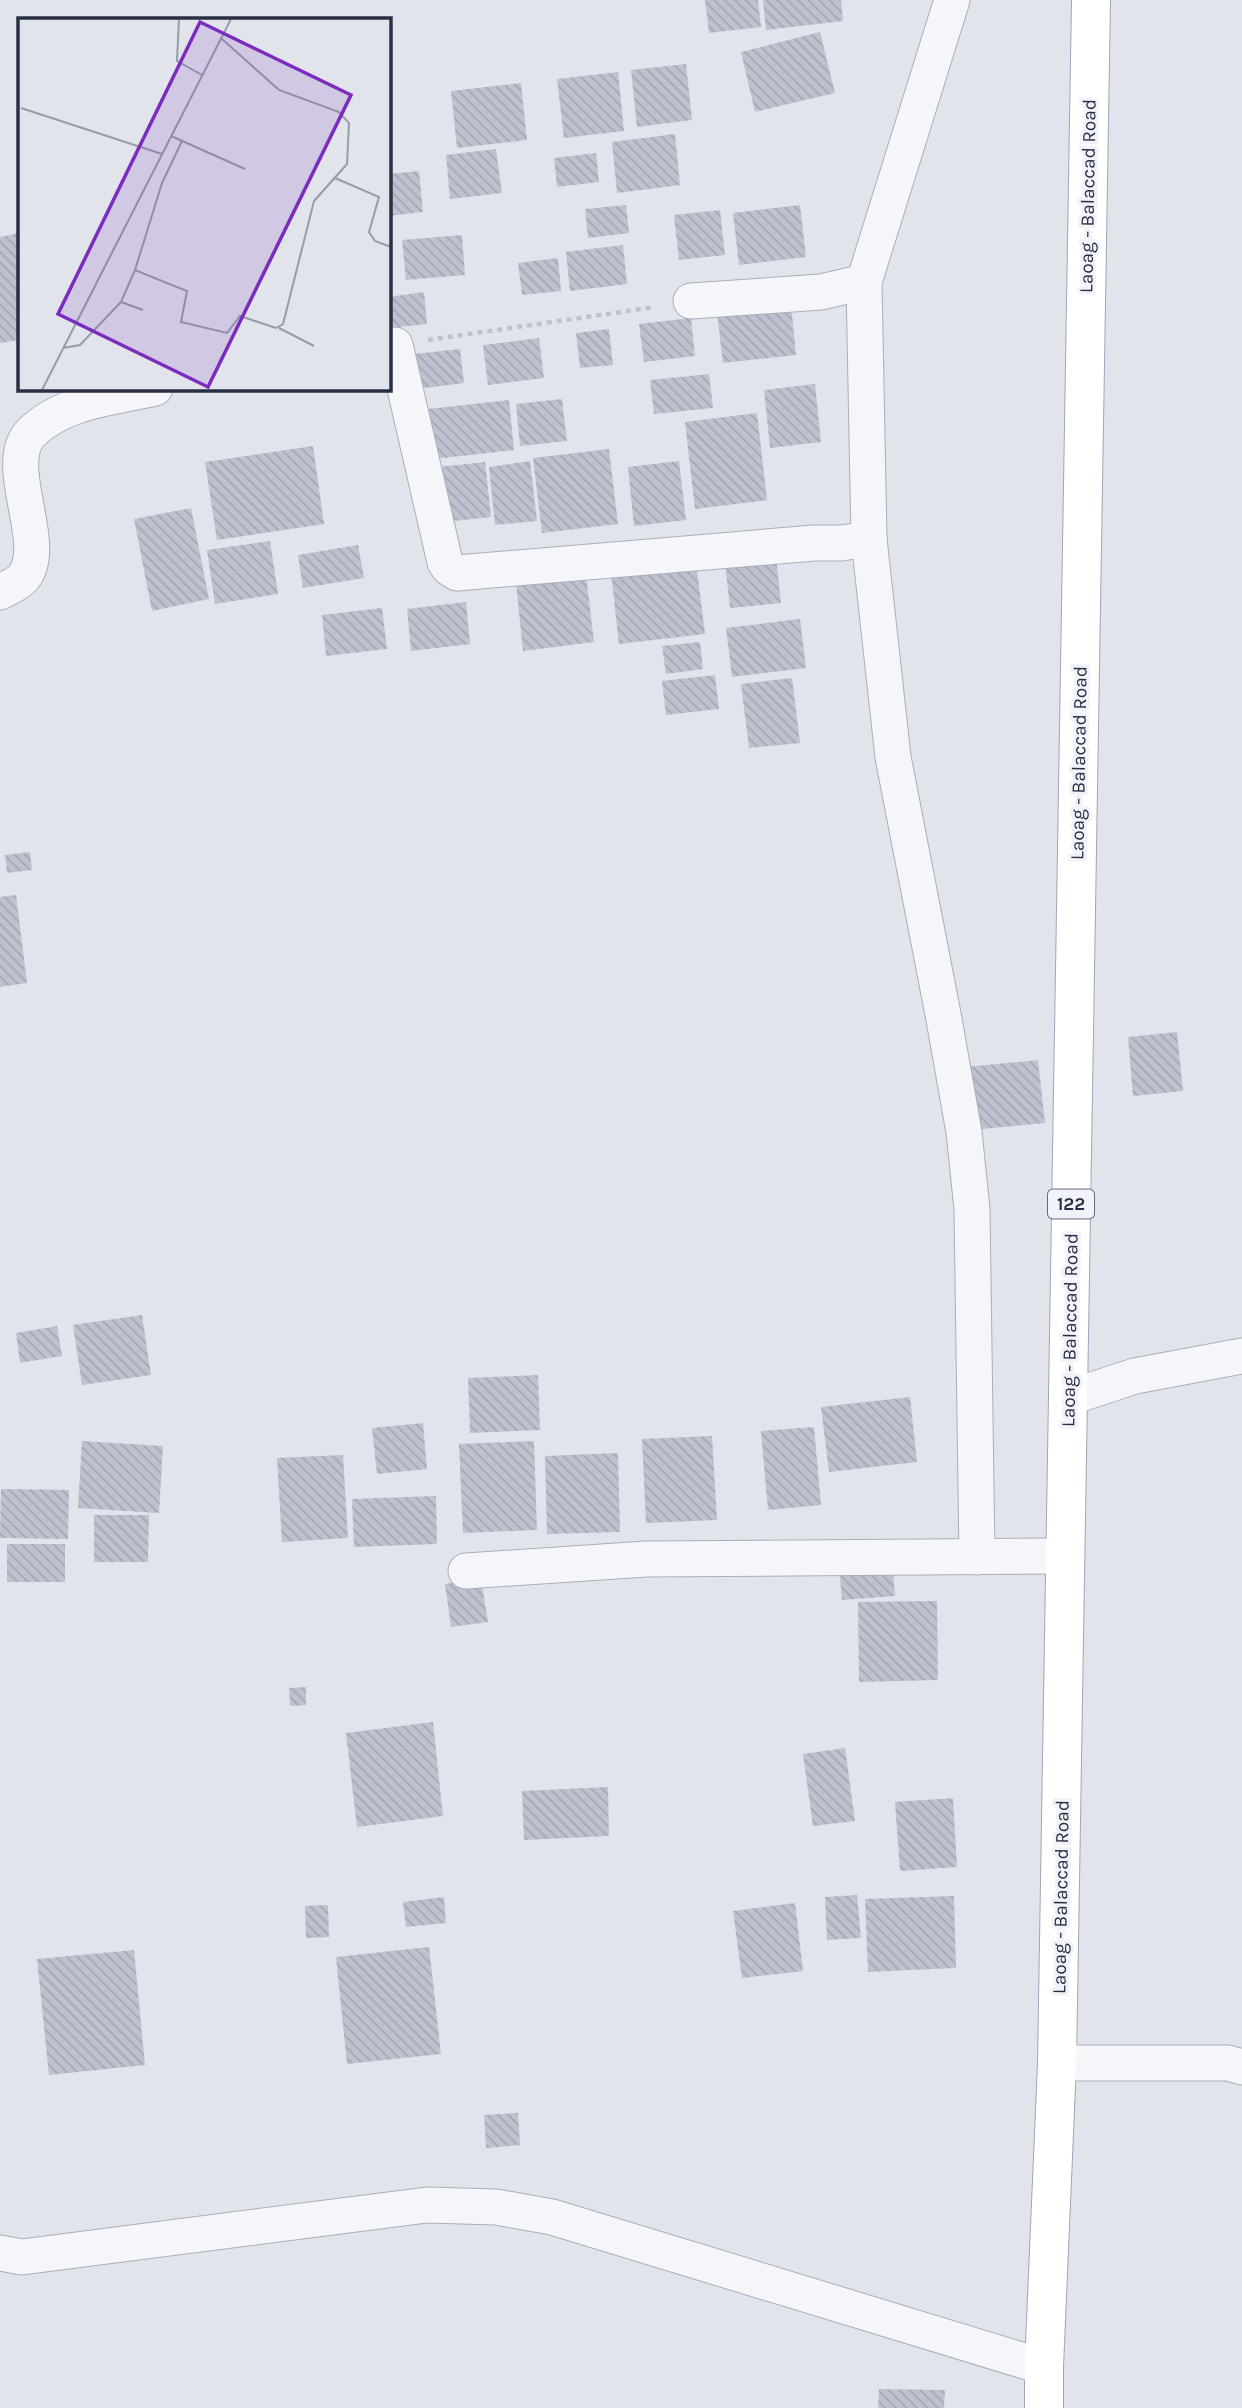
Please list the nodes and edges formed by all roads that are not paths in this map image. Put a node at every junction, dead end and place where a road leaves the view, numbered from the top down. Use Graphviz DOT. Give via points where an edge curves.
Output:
graph roads {
  1 [pos="952,0"];
  2 [pos="1091,0"];
  3 [pos="864,282"];
  4 [pos="691,301"];
  5 [pos="392,345"];
  6 [pos="146,390"];
  7 [pos="869,539"];
  8 [pos="0,592"];
  9 [pos="1242,1356"];
  10 [pos="1068,1398"];
  11 [pos="1065,1556"];
  12 [pos="977,1557"];
  13 [pos="466,1571"];
  14 [pos="1057,2063"];
  15 [pos="1242,2067"];
  16 [pos="0,2253"];
  17 [pos="1044,2367"];
  18 [pos="1044,2408"];
  1 -- 3 [label="street"];
  2 -- 10 [label="main road, Laoag - Balaccad Road / 122"];
  3 -- 4 [label="street" via="821,292"];
  3 -- 7 [label="street"];
  5 -- 7 [label="street" via="445,562 457,573"];
  6 -- 8 [label="street" via="80,405 53,416 29,435 19,457 31,561 23,578"];
  7 -- 12 [label="street" via="893,757 964,1132 972,1209"];
  9 -- 10 [label="street" via="1135,1376"];
  10 -- 11 [label="main road, Laoag - Balaccad Road / 122"];
  11 -- 12 [label="street"];
  11 -- 14 [label="main road, Laoag - Balaccad Road / 122"];
  12 -- 13 [label="street" via="646,1559"];
  14 -- 15 [label="street" via="1228,2063"];
  14 -- 17 [label="main road, Laoag - Balaccad Road / 122"];
  16 -- 17 [label="street" via="22,2257 427,2205 496,2207 552,2217"];
  17 -- 18 [label="main road, Laoag - Balaccad Road / 122"];
}
